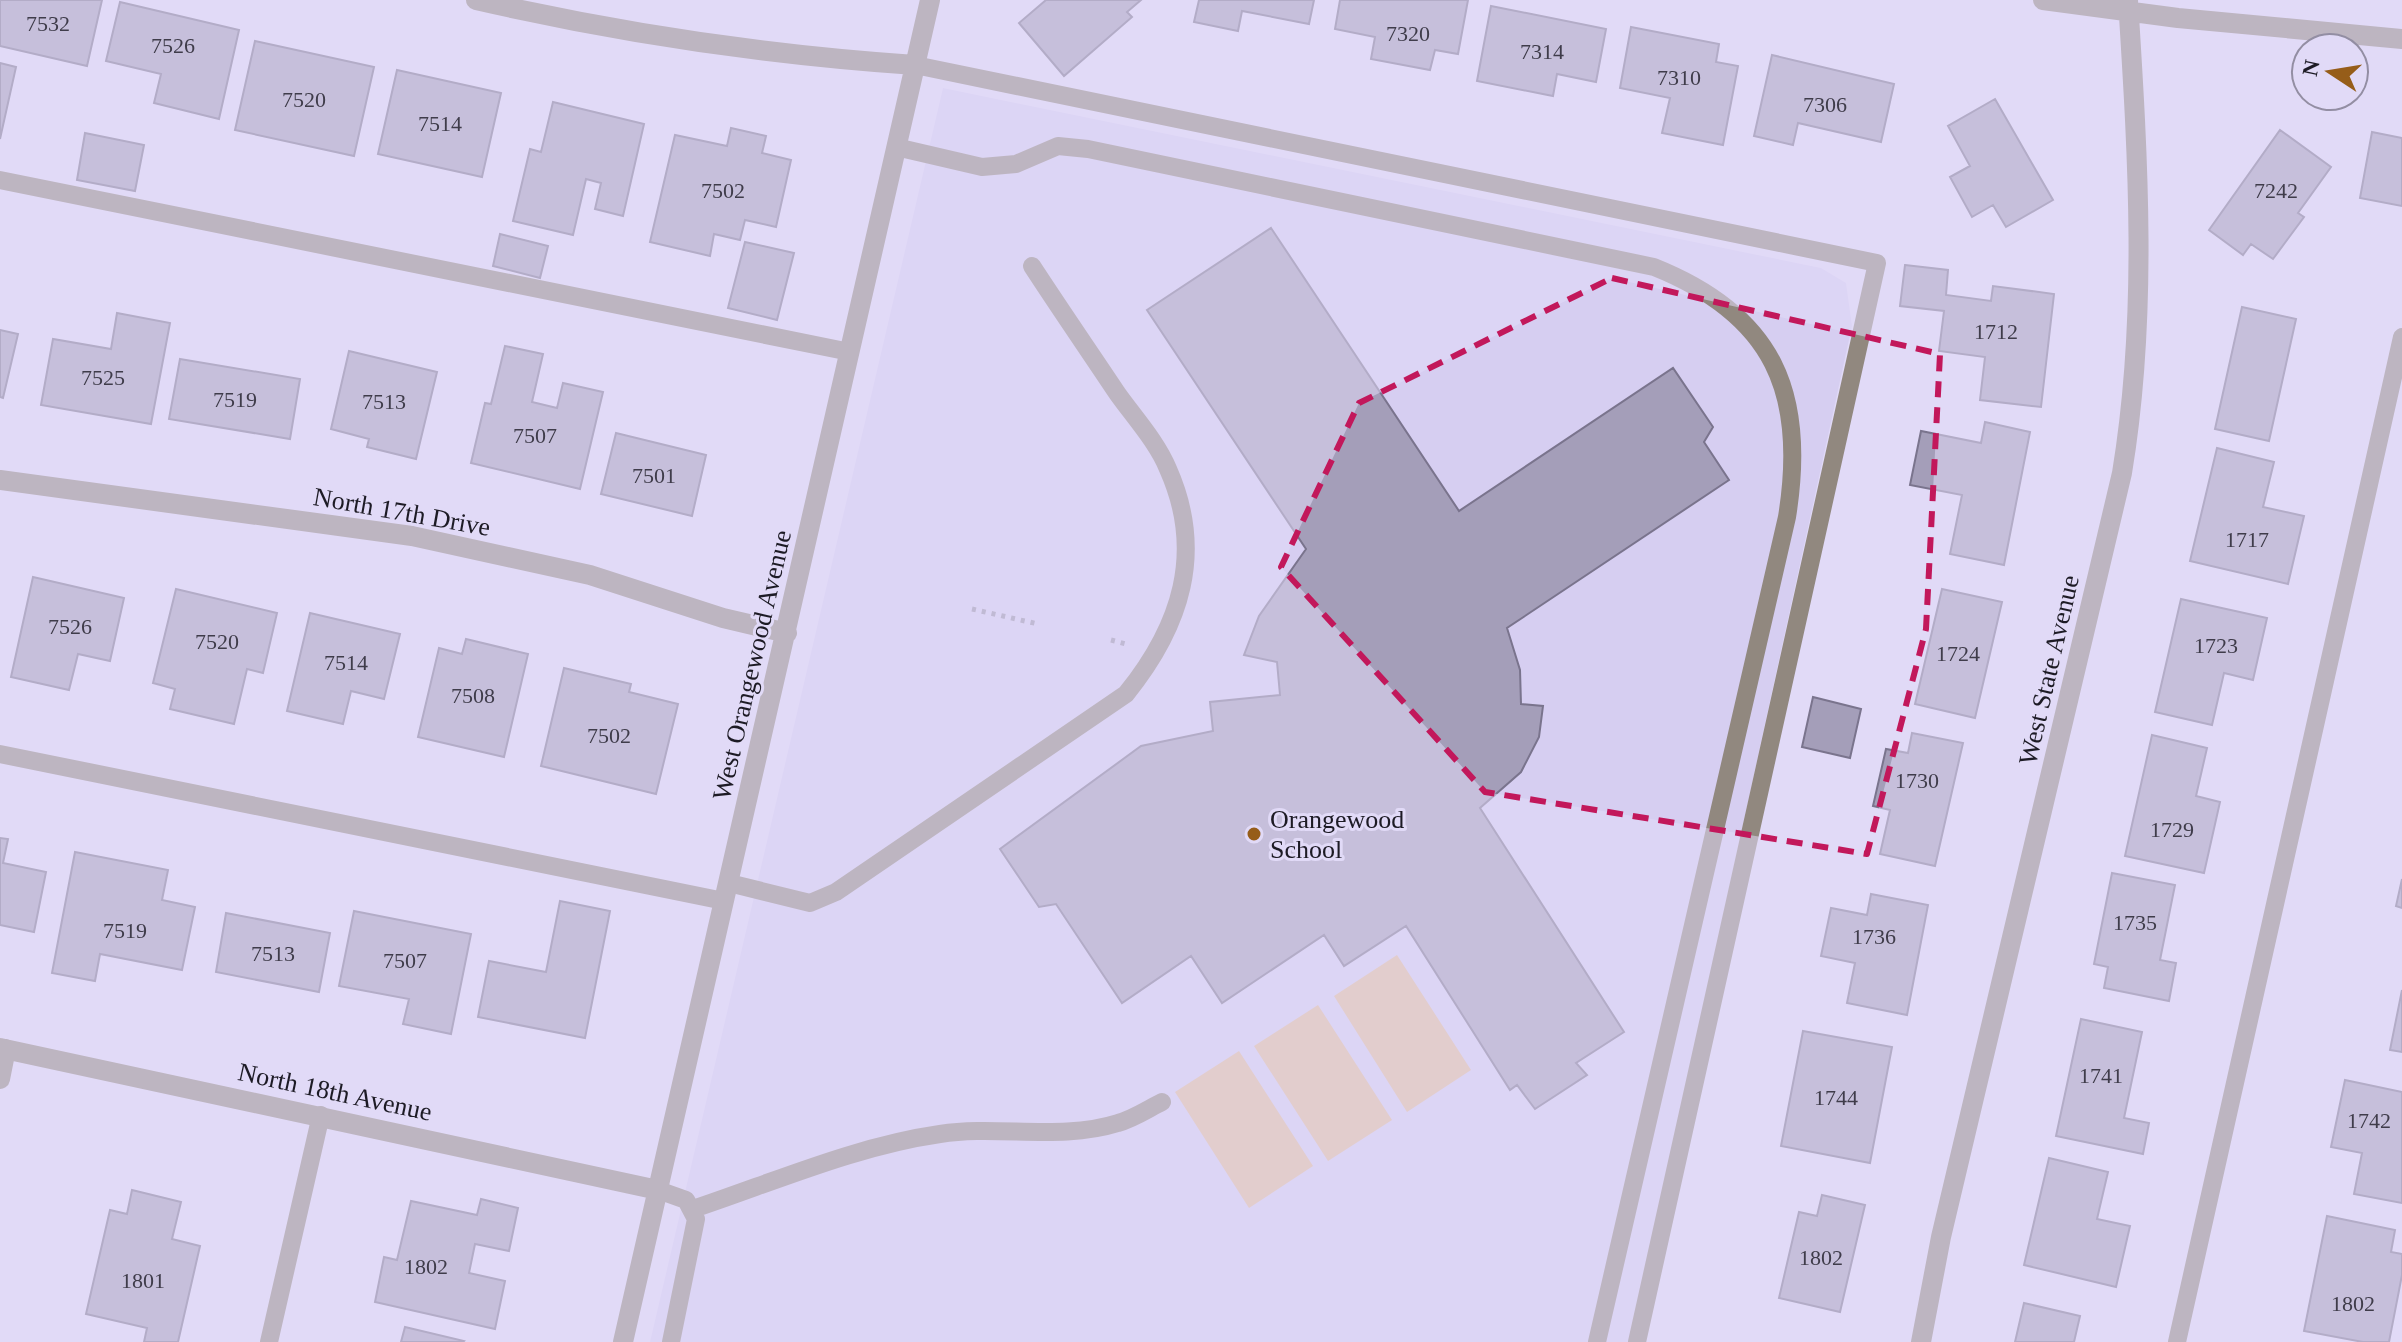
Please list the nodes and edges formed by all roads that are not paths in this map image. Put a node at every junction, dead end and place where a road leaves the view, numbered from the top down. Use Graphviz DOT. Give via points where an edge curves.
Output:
graph roads {
  1 [pos="476,0"];
  2 [pos="930,0"];
  3 [pos="2043,0"];
  4 [pos="2128,6"];
  5 [pos="2402,39"];
  6 [pos="915,65"];
  7 [pos="896,147"];
  8 [pos="0,180"];
  9 [pos="1032,266"];
  10 [pos="2402,337"];
  11 [pos="850,352"];
  12 [pos="0,480"];
  13 [pos="787,633"];
  14 [pos="0,754"];
  15 [pos="727,892"];
  16 [pos="3,1049"];
  17 [pos="0,1079"];
  18 [pos="1162,1102"];
  19 [pos="321,1115"];
  20 [pos="658,1190"];
  21 [pos="693,1209"];
  22 [pos="269,1342"];
  23 [pos="623,1342"];
  24 [pos="671,1342"];
  25 [pos="1597,1342"];
  26 [pos="1637,1342"];
  27 [pos="1921,1342"];
  28 [pos="2177,1342"];
  1 -- 6 [label="street" via="598,28"];
  2 -- 6 [label="street, West Orangewood Avenue"];
  3 -- 4 [label="street"];
  4 -- 5 [label="street"];
  4 -- 27 [label="street, West State Avenue" via="2141,243 2134,401 2122,473 1941,1237"];
  6 -- 7 [label="street, West Orangewood Avenue"];
  6 -- 26 [label="lane" via="1877,263"];
  7 -- 11 [label="street, West Orangewood Avenue"];
  7 -- 25 [label="lane" via="982,167 1016,164 1058,146 1088,149 1654,267 1692,282 1731,309 1765,346 1781,381 1795,470"];
  8 -- 11 [label="lane"];
  9 -- 15 [label="lane" via="1168,467 1183,512 1188,555 1170,629 1154,660 1126,694 836,892 810,903"];
  10 -- 28 [label="lane"];
  11 -- 13 [label="street, West Orangewood Avenue"];
  12 -- 13 [label="street, North 17th Drive" via="412,536 590,575"];
  13 -- 15 [label="street, West Orangewood Avenue"];
  14 -- 15 [label="lane"];
  15 -- 20 [label="street, West Orangewood Avenue"];
  16 -- 17 [label="street"];
  16 -- 19 [label="street, North 18th Avenue"];
  18 -- 21 [label="lane" via="1118,1123 1073,1130 936,1134 847,1157"];
  19 -- 20 [label="street, North 18th Avenue"];
  19 -- 22 [label="lane"];
  20 -- 21 [label="lane" via="686,1200"];
  20 -- 23 [label="street, West Orangewood Avenue"];
  21 -- 24 [label="lane" via="697,1226"];
}
